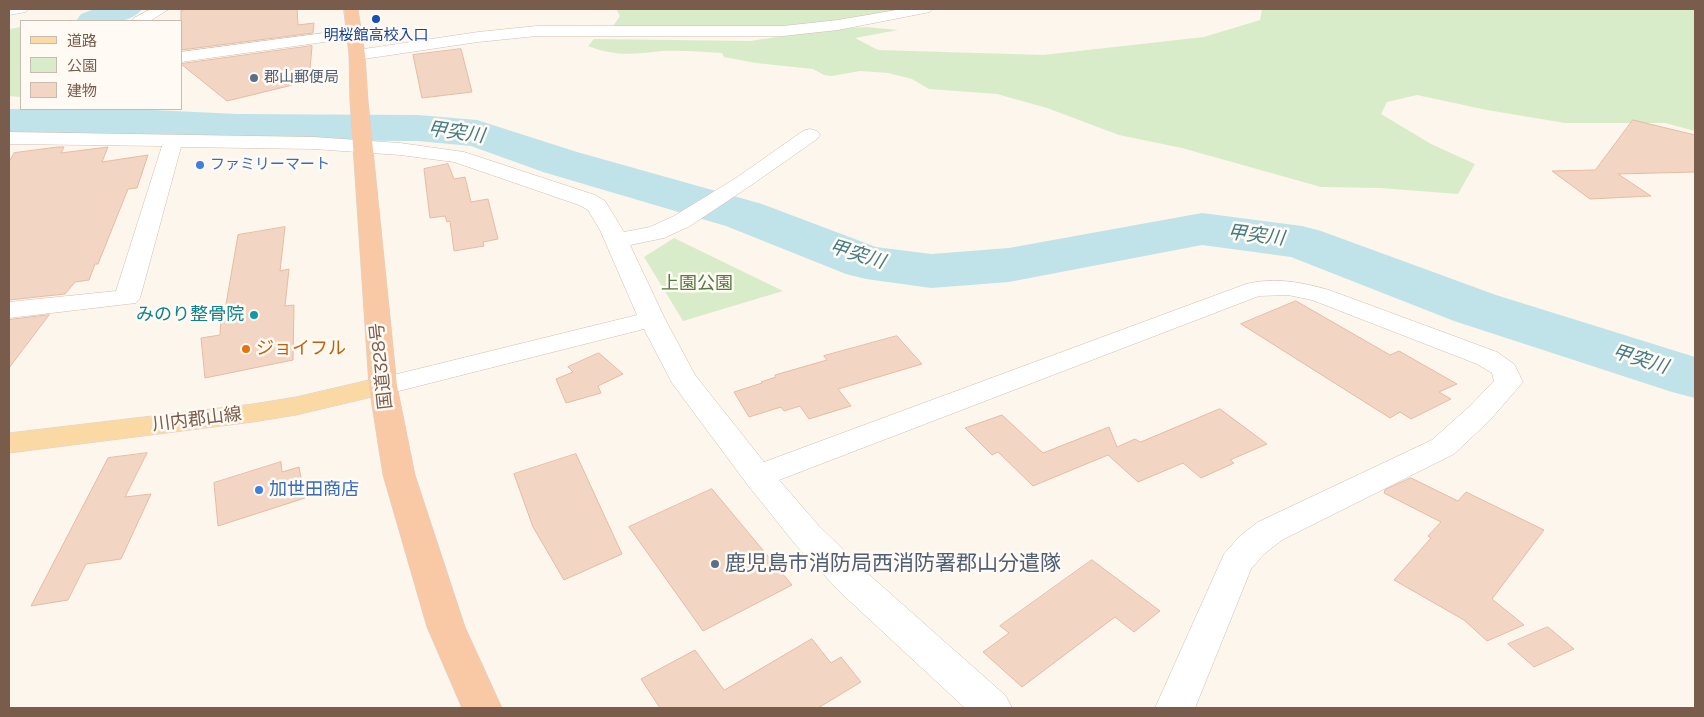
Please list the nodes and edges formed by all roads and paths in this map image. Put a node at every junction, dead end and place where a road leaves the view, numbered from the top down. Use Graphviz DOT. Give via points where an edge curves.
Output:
graph roads {
  1 [pos="21,9"];
  2 [pos="162,9"];
  3 [pos="351,9"];
  4 [pos="925,9"];
  5 [pos="9,11"];
  6 [pos="141,20"];
  7 [pos="355,34"];
  8 [pos="357,55"];
  9 [pos="182,57"];
  10 [pos="810,135"];
  11 [pos="9,138"];
  12 [pos="173,141"];
  13 [pos="363,143"];
  14 [pos="615,241"];
  15 [pos="9,310"];
  16 [pos="652,319"];
  17 [pos="383,386"];
  18 [pos="9,443"];
  19 [pos="758,476"];
  20 [pos="482,708"];
  21 [pos="992,708"];
  22 [pos="1174,708"];
  1 -- 5 [label="street"];
  2 -- 6 [label="street"];
  3 -- 7 [label="highway, 国道328号"];
  4 -- 8 [label="street" via="783,31 537,31"];
  7 -- 8 [label="highway, 国道328号"];
  7 -- 9 [label="street"];
  8 -- 13 [label="highway, 国道328号"];
  10 -- 14 [label="street" via="682,221 656,233"];
  11 -- 12 [label="street"];
  12 -- 13 [label="street"];
  12 -- 15 [label="street" via="127,298"];
  13 -- 14 [label="street" via="457,156 587,200 597,206"];
  13 -- 17 [label="highway, 国道328号"];
  14 -- 16 [label="street"];
  16 -- 17 [label="street"];
  16 -- 19 [label="street" via="682,377"];
  17 -- 18 [label="main road, 川内郡山線" via="253,413"];
  17 -- 20 [label="highway, 国道328号" via="400,476 440,610"];
  19 -- 21 [label="street" via="852,582"];
  19 -- 22 [label="street" via="1269,286 1297,289 1328,298 1487,358 1508,373 1509,382 1443,447 1270,531 1252,545 1236,562"];
}
